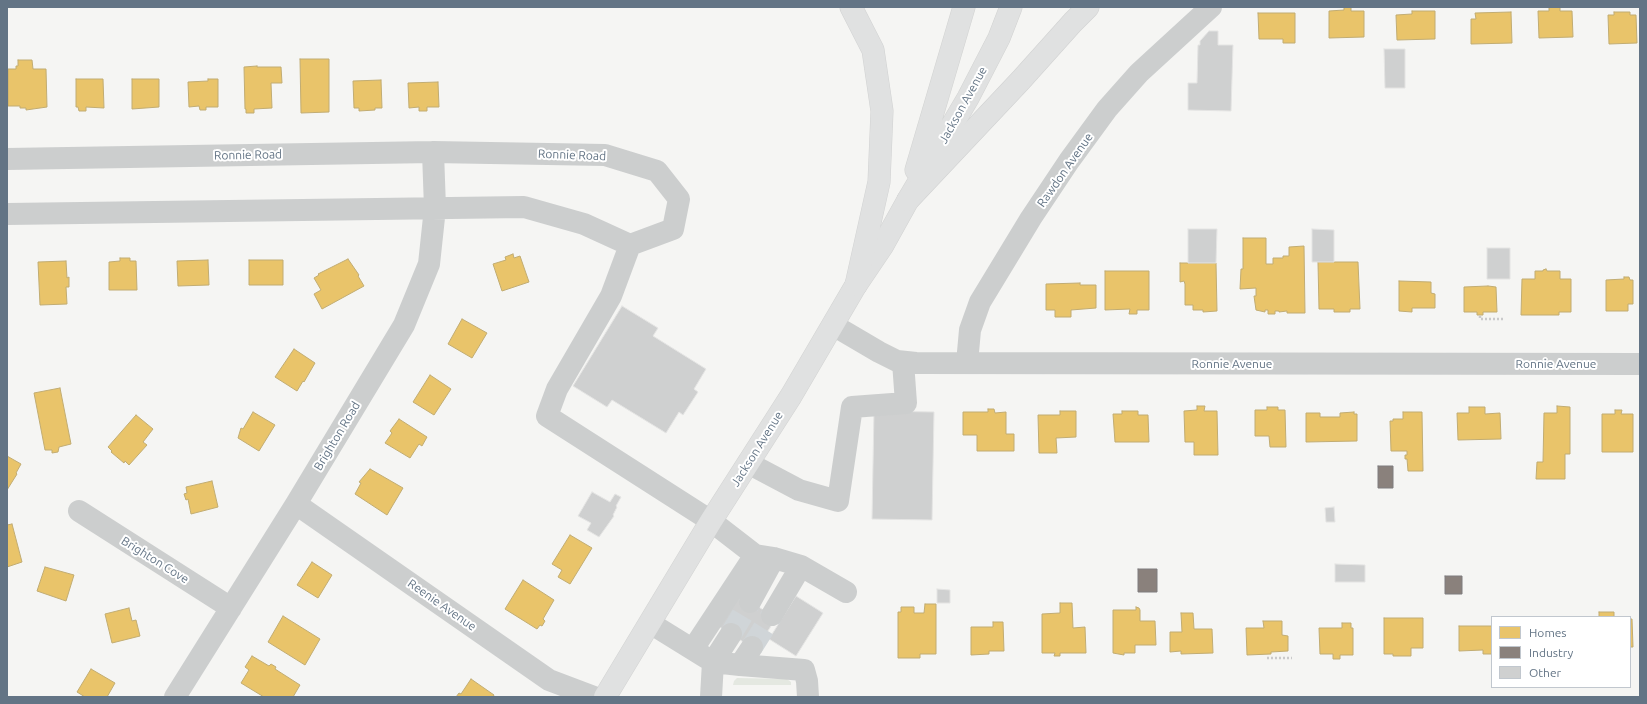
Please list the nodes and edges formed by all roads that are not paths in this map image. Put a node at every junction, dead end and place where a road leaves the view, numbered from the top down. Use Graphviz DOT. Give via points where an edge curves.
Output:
graph roads {
  1 [pos="851,7"];
  2 [pos="964,7"];
  3 [pos="1011,7"];
  4 [pos="1088,7"];
  5 [pos="1211,7"];
  6 [pos="433,152"];
  7 [pos="7,160"];
  8 [pos="908,200"];
  9 [pos="435,208"];
  10 [pos="7,214"];
  11 [pos="630,245"];
  12 [pos="856,285"];
  13 [pos="833,325"];
  14 [pos="903,362"];
  15 [pos="967,363"];
  16 [pos="1640,364"];
  17 [pos="748,463"];
  18 [pos="296,504"];
  19 [pos="79,511"];
  20 [pos="711,521"];
  21 [pos="764,557"];
  22 [pos="801,566"];
  23 [pos="846,592"];
  24 [pos="750,602"];
  25 [pos="231,608"];
  26 [pos="772,615"];
  27 [pos="650,623"];
  28 [pos="731,634"];
  29 [pos="693,649"];
  30 [pos="713,662"];
  31 [pos="175,697"];
  32 [pos="594,697"];
  33 [pos="605,697"];
  34 [pos="711,697"];
  35 [pos="808,697"];
  1 -- 12 [label="main road" via="873,50 882,111 879,182"];
  2 -- 8 [label="main road, Jackson Avenue"];
  3 -- 8 [label="main road, Jackson Avenue" via="999,38 968,98"];
  4 -- 8 [label="main road"];
  5 -- 15 [label="street, Rawdon Avenue" via="1138,73 1107,109 1069,161 980,302 970,330"];
  6 -- 7 [label="street, Ronnie Road"];
  6 -- 9 [label="street, Brighton Road"];
  6 -- 11 [label="street, Ronnie Road" via="605,155 657,171 679,199 673,229"];
  8 -- 12 [label="main road, Jackson Avenue" via="883,245"];
  9 -- 10 [label="street"];
  9 -- 11 [label="street" via="524,207 584,224"];
  9 -- 18 [label="street, Brighton Road" via="429,264 404,325"];
  11 -- 20 [label="street" via="611,296 557,389 547,416"];
  12 -- 13 [label="main road, Jackson Avenue"];
  13 -- 14 [label="street, Ronnie Avenue" via="879,352"];
  13 -- 17 [label="main road, Jackson Avenue"];
  14 -- 15 [label="street, Ronnie Avenue"];
  14 -- 17 [label="street" via="906,403 852,407 838,501 799,490"];
  15 -- 16 [label="street, Ronnie Avenue"];
  17 -- 20 [label="main road, Jackson Avenue"];
  18 -- 25 [label="street, Brighton Road"];
  18 -- 32 [label="street, Reenie Avenue" via="549,680"];
  19 -- 25 [label="street, Brighton Cove"];
  20 -- 21 [label="street"];
  20 -- 27 [label="main road, Jackson Avenue"];
  21 -- 22 [label="street"];
  21 -- 24 [label="street"];
  21 -- 29 [label="street"];
  22 -- 23 [label="street"];
  22 -- 26 [label="street"];
  25 -- 31 [label="street, Brighton Road"];
  27 -- 29 [label="street"];
  27 -- 33 [label="main road, Jackson Avenue"];
  28 -- 30 [label="street"];
  29 -- 30 [label="street"];
  30 -- 34 [label="street"];
  30 -- 35 [label="street" via="746,656 804,670"];
}
